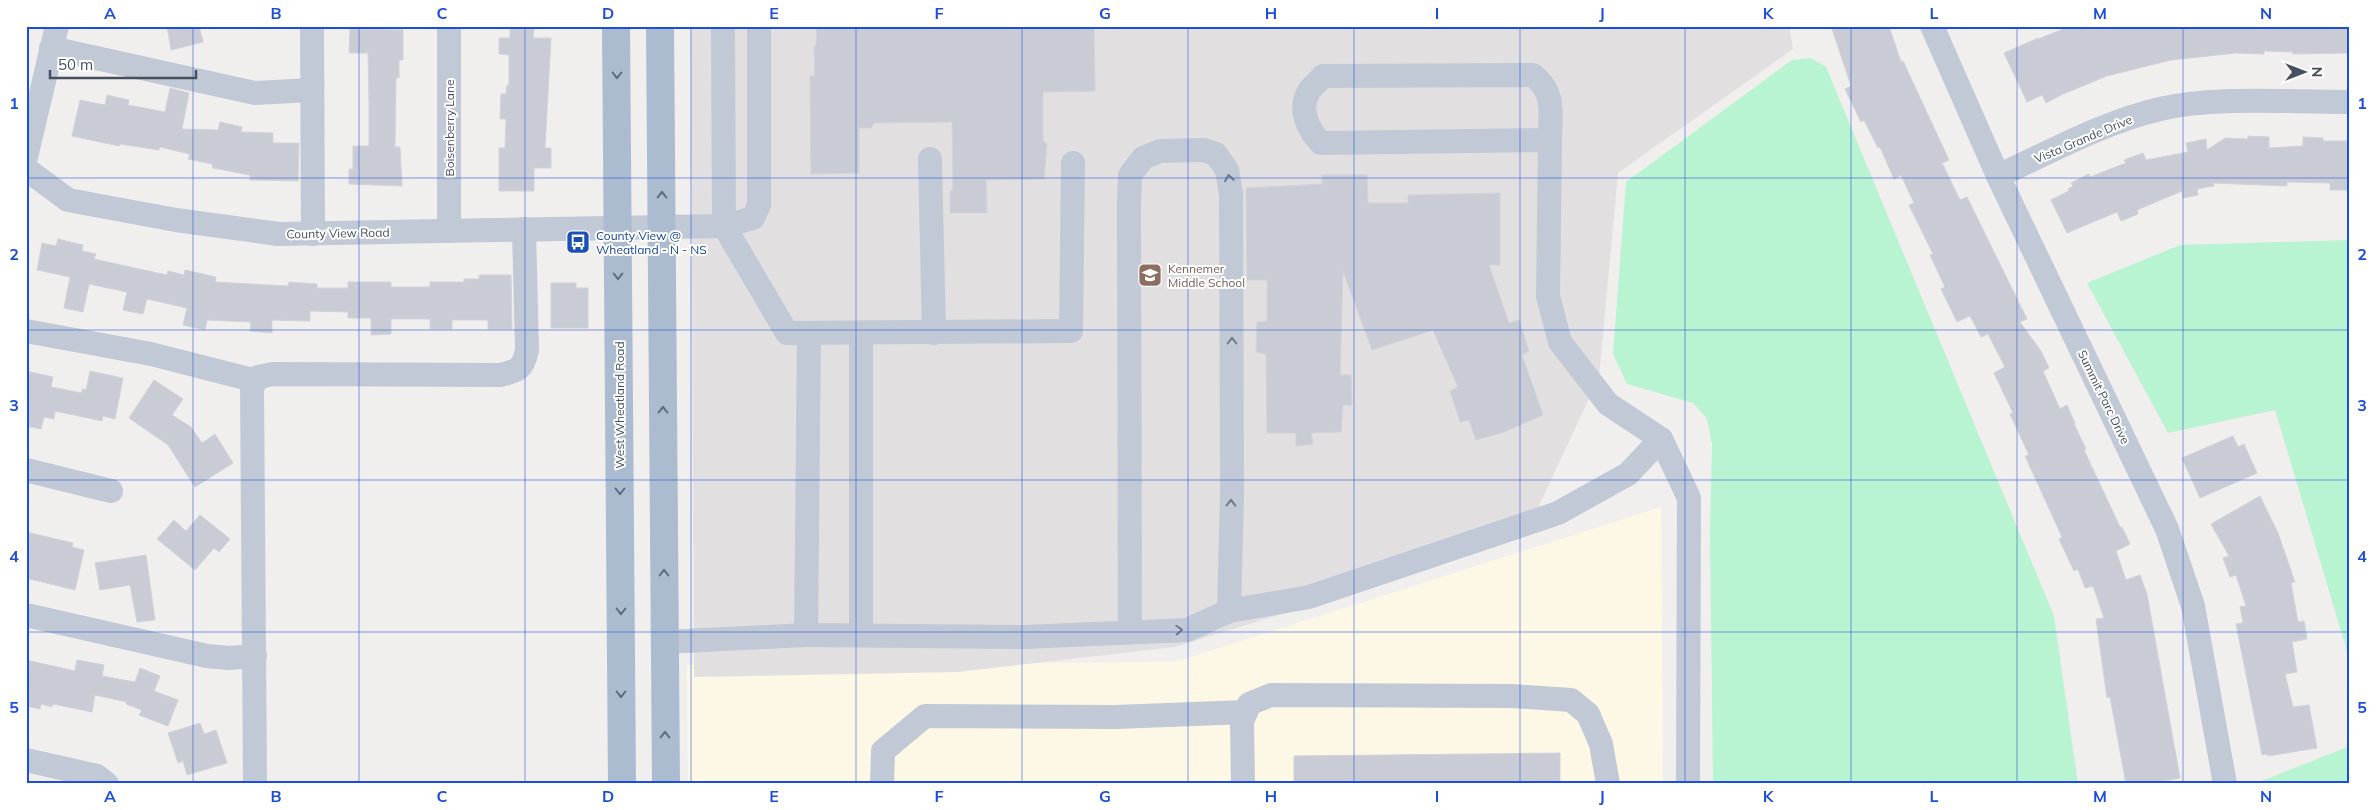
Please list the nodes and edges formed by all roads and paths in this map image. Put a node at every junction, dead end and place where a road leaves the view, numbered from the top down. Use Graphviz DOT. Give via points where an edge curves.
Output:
graph roads {
  1 [pos="312,26"];
  2 [pos="449,26"];
  3 [pos="616,26"];
  4 [pos="660,26"];
  5 [pos="723,26"];
  6 [pos="759,26"];
  7 [pos="1932,26"];
  8 [pos="54,37"];
  9 [pos="312,90"];
  10 [pos="2350,102"];
  11 [pos="1550,140"];
  12 [pos="26,158"];
  13 [pos="930,159"];
  14 [pos="1073,163"];
  15 [pos="26,169"];
  16 [pos="1998,176"];
  17 [pos="662,226"];
  18 [pos="724,226"];
  19 [pos="617,227"];
  20 [pos="524,229"];
  21 [pos="449,231"];
  22 [pos="313,234"];
  23 [pos="26,330"];
  24 [pos="934,332"];
  25 [pos="809,333"];
  26 [pos="861,333"];
  27 [pos="256,381"];
  28 [pos="1661,439"];
  29 [pos="26,470"];
  30 [pos="111,490"];
  31 [pos="1229,611"];
  32 [pos="26,616"];
  33 [pos="1130,632"];
  34 [pos="806,635"];
  35 [pos="861,635"];
  36 [pos="665,642"];
  37 [pos="621,645"];
  38 [pos="255,656"];
  39 [pos="1246,712"];
  40 [pos="26,760"];
  41 [pos="107,784"];
  42 [pos="255,784"];
  43 [pos="622,784"];
  44 [pos="666,784"];
  45 [pos="882,784"];
  46 [pos="1243,784"];
  47 [pos="1608,784"];
  48 [pos="1688,784"];
  49 [pos="2224,784"];
  1 -- 9 [label="street"];
  2 -- 21 [label="street, Boisenberry Lane"];
  3 -- 19 [label="main road, West Wheatland Road, one-way"];
  17 -- 4 [label="main road, one-way"];
  5 -- 18 [label="street"];
  6 -- 18 [label="street, County View Road" via="759,205 753,218"];
  7 -- 16 [label="street, Summit Parc Drive"];
  8 -- 9 [label="street" via="255,92"];
  8 -- 12 [label="street"];
  9 -- 22 [label="street"];
  10 -- 16 [label="street, Vista Grande Drive" via="2219,102 2160,109 2106,127"];
  11 -- 11 [label="street" via="1321,143 1310,132 1304,111 1308,92 1323,76 1533,75 1544,84 1550,98"];
  11 -- 28 [label="street" via="1548,296 1560,342 1608,404"];
  13 -- 24 [label="street"];
  14 -- 24 [label="street" via="1071,331"];
  15 -- 22 [label="street, County View Road" via="68,200 204,224 278,234"];
  16 -- 49 [label="street, Summit Parc Drive" via="2170,537 2193,606"];
  17 -- 18 [label="street, County View Road"];
  17 -- 19 [label="street, County View Road"];
  36 -- 17 [label="main road, one-way"];
  18 -- 25 [label="street" via="787,333"];
  19 -- 20 [label="street, County View Road"];
  19 -- 37 [label="main road, West Wheatland Road, one-way"];
  20 -- 21 [label="street, County View Road"];
  20 -- 27 [label="street" via="527,350 524,364 514,372 500,375 273,374 258,377"];
  21 -- 22 [label="street, County View Road"];
  23 -- 27 [label="street" via="160,356"];
  24 -- 26 [label="street"];
  25 -- 26 [label="street"];
  25 -- 34 [label="street"];
  26 -- 35 [label="street"];
  27 -- 38 [label="street" via="252,387"];
  28 -- 31 [label="street" via="1628,474 1558,514 1309,597"];
  28 -- 48 [label="street" via="1689,498"];
  29 -- 30 [label="street"];
  33 -- 31 [label="street, one-way" via="1187,630"];
  31 -- 33 [label="street, one-way" via="1231,194 1227,170 1216,154 1202,150 1160,151 1143,158 1130,175 1128,206"];
  32 -- 38 [label="street" via="207,656"];
  33 -- 35 [label="street" via="1026,637"];
  34 -- 35 [label="street"];
  34 -- 36 [label="street"];
  36 -- 37 [label="main road"];
  44 -- 36 [label="main road, one-way"];
  37 -- 43 [label="main road, West Wheatland Road, one-way"];
  38 -- 42 [label="street"];
  39 -- 45 [label="street" via="1116,717 925,716 883,751"];
  39 -- 46 [label="street" via="1242,722"];
  39 -- 47 [label="street" via="1249,704 1271,695 1512,696 1570,700 1588,714 1600,744"];
  40 -- 41 [label="street" via="97,776"];
}
